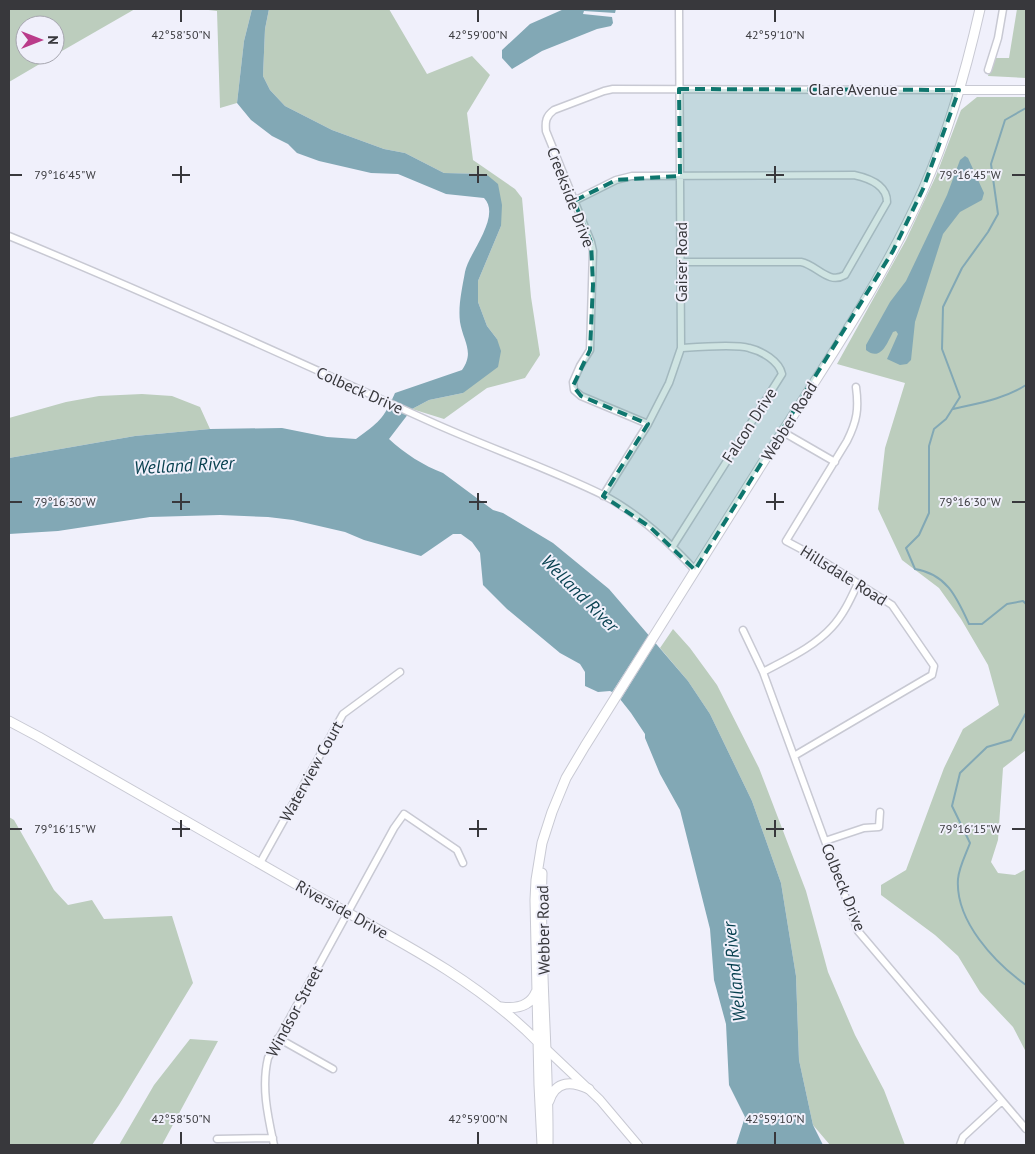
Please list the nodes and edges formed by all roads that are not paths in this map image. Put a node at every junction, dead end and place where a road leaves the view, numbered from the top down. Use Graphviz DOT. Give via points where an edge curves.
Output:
graph roads {
  1 [pos="678,9"];
  2 [pos="980,9"];
  3 [pos="1003,9"];
  4 [pos="988,70"];
  5 [pos="679,89"];
  6 [pos="959,90"];
  7 [pos="1026,90"];
  8 [pos="680,176"];
  9 [pos="574,201"];
  10 [pos="9,236"];
  11 [pos="681,262"];
  12 [pos="681,348"];
  13 [pos="856,387"];
  14 [pos="648,424"];
  15 [pos="783,432"];
  16 [pos="835,462"];
  17 [pos="603,496"];
  18 [pos="672,546"];
  19 [pos="695,570"];
  20 [pos="858,583"];
  21 [pos="743,630"];
  22 [pos="400,672"];
  23 [pos="763,672"];
  24 [pos="9,721"];
  25 [pos="794,756"];
  26 [pos="552,812"];
  27 [pos="880,812"];
  28 [pos="825,841"];
  29 [pos="463,863"];
  30 [pos="260,864"];
  31 [pos="348,913"];
  32 [pos="537,987"];
  33 [pos="501,1007"];
  34 [pos="278,1038"];
  35 [pos="542,1045"];
  36 [pos="333,1068"];
  37 [pos="589,1089"];
  38 [pos="1002,1101"];
  39 [pos="548,1109"];
  40 [pos="1026,1129"];
  41 [pos="217,1140"];
  42 [pos="274,1142"];
  43 [pos="542,1145"];
  44 [pos="548,1145"];
  45 [pos="638,1145"];
  46 [pos="960,1145"];
  1 -- 5 [label="street, Gaiser Road"];
  2 -- 6 [label="main road, Webber Road"];
  3 -- 4 [label="street"];
  5 -- 6 [label="street, Clare Avenue"];
  5 -- 8 [label="street, Gaiser Road"];
  5 -- 9 [label="street, Creekside Drive" via="613,89 549,114 546,131"];
  6 -- 7 [label="street, Clare Avenue"];
  6 -- 15 [label="main road, Webber Road" via="940,148 893,251"];
  8 -- 9 [label="street" via="623,178"];
  8 -- 11 [label="street, Gaiser Road"];
  8 -- 11 [label="street" via="854,175 868,178 887,196 887,202 840,278 833,279 801,262"];
  9 -- 14 [label="street, Creekside Drive" via="593,251 590,350 573,382 574,390 581,396"];
  10 -- 17 [label="street, Colbeck Drive"];
  11 -- 12 [label="street, Gaiser Road"];
  12 -- 14 [label="street, Gaiser Road" via="669,383"];
  12 -- 18 [label="street, Falcon Drive" via="749,347 776,362 782,374"];
  13 -- 16 [label="street, Hillsdale Road" via="856,419"];
  14 -- 17 [label="street, Gaiser Road"];
  15 -- 16 [label="street"];
  15 -- 19 [label="main road, Webber Road"];
  16 -- 20 [label="street, Hillsdale Road" via="786,541"];
  17 -- 18 [label="street, Colbeck Drive"];
  18 -- 19 [label="street, Colbeck Drive"];
  19 -- 26 [label="main road, Webber Road" via="566,778"];
  20 -- 23 [label="street" via="834,626 802,651"];
  20 -- 25 [label="street, Hillsdale Road" via="892,605 927,654 934,670 932,675"];
  21 -- 23 [label="street, Colbeck Drive"];
  22 -- 30 [label="street, Waterview Court" via="343,714"];
  23 -- 25 [label="street, Colbeck Drive"];
  24 -- 30 [label="main road, Riverside Drive"];
  25 -- 28 [label="street, Colbeck Drive"];
  26 -- 32 [label="main road, Webber Road" via="540,852 536,890"];
  26 -- 35 [label="main road, Webber Road" via="542,884"];
  27 -- 28 [label="street" via="879,828 864,828"];
  28 -- 38 [label="street, Colbeck Drive" via="858,931"];
  29 -- 31 [label="street, Windsor Street" via="457,850 404,814"];
  30 -- 31 [label="main road, Riverside Drive"];
  31 -- 33 [label="main road, Riverside Drive" via="429,958"];
  31 -- 34 [label="street, Windsor Street"];
  32 -- 33 [label="main road" via="534,998 525,1005"];
  32 -- 35 [label="main road, Webber Road"];
  33 -- 35 [label="main road, Riverside Drive"];
  34 -- 36 [label="street"];
  34 -- 42 [label="street, Windsor Street" via="268,1058 265,1080"];
  35 -- 37 [label="street, Riverside Drive"];
  35 -- 39 [label="main road"];
  35 -- 43 [label="main road"];
  37 -- 39 [label="main road" via="575,1083 564,1084 551,1096"];
  37 -- 45 [label="street, Riverside Drive"];
  38 -- 40 [label="street, Colbeck Drive"];
  38 -- 46 [label="street" via="963,1137"];
  39 -- 44 [label="main road"];
  41 -- 42 [label="street"];
}
